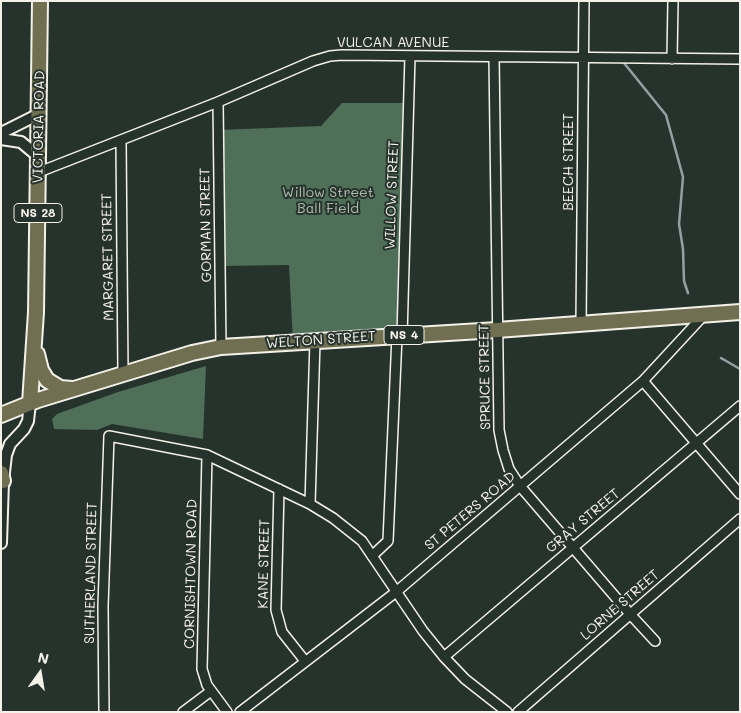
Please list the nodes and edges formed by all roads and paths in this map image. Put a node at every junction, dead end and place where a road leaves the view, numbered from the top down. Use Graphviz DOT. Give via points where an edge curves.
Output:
graph roads {
  1 [pos="40,1"];
  2 [pos="584,1"];
  3 [pos="673,1"];
  4 [pos="410,56"];
  5 [pos="494,57"];
  6 [pos="583,58"];
  7 [pos="672,59"];
  8 [pos="740,59"];
  9 [pos="218,102"];
  10 [pos="39,114"];
  11 [pos="1,133"];
  12 [pos="1,139"];
  13 [pos="120,140"];
  14 [pos="39,157"];
  15 [pos="39,172"];
  16 [pos="740,312"];
  17 [pos="704,315"];
  18 [pos="581,324"];
  19 [pos="497,330"];
  20 [pos="399,336"];
  21 [pos="315,342"];
  22 [pos="34,343"];
  23 [pos="221,348"];
  24 [pos="123,374"];
  25 [pos="643,381"];
  26 [pos="74,389"];
  27 [pos="30,403"];
  28 [pos="740,406"];
  29 [pos="1,415"];
  30 [pos="696,443"];
  31 [pos="208,455"];
  32 [pos="2,477"];
  33 [pos="520,486"];
  34 [pos="279,489"];
  35 [pos="740,494"];
  36 [pos="310,504"];
  37 [pos="740,519"];
  38 [pos="1,543"];
  39 [pos="573,547"];
  40 [pos="372,556"];
  41 [pos="396,592"];
  42 [pos="630,614"];
  43 [pos="655,641"];
  44 [pos="444,657"];
  45 [pos="305,661"];
  46 [pos="211,691"];
  47 [pos="104,712"];
  48 [pos="183,712"];
  49 [pos="227,712"];
  50 [pos="240,712"];
  51 [pos="507,712"];
  52 [pos="518,712"];
  1 -- 10 [label="main road, VICTORIA ROAD / NS 28"];
  2 -- 6 [label="street, BEECH STREET"];
  3 -- 7 [label="street"];
  4 -- 5 [label="street, VULCAN AVENUE"];
  4 -- 9 [label="street, VULCAN AVENUE" via="342,55 324,58"];
  4 -- 20 [label="street, WILLOW STREET"];
  5 -- 6 [label="street, VULCAN AVENUE"];
  5 -- 19 [label="street, SPRUCE STREET"];
  6 -- 7 [label="street, VULCAN AVENUE"];
  6 -- 18 [label="street, BEECH STREET"];
  7 -- 8 [label="street, VULCAN AVENUE"];
  9 -- 13 [label="street, VULCAN AVENUE"];
  9 -- 23 [label="street, GORMAN STREET"];
  10 -- 11 [label="street"];
  10 -- 14 [label="main road, VICTORIA ROAD / NS 28"];
  12 -- 14 [label="street" via="21,142"];
  13 -- 15 [label="street, VULCAN AVENUE"];
  13 -- 24 [label="street, MARGARET STREET"];
  14 -- 15 [label="main road, VICTORIA ROAD / NS 28"];
  15 -- 22 [label="main road, VICTORIA ROAD / NS 28"];
  16 -- 17 [label="main road, WELTON STREET / NS 4"];
  17 -- 18 [label="main road, WELTON STREET / NS 4"];
  17 -- 25 [label="street, ST PETERS ROAD"];
  18 -- 19 [label="main road, WELTON STREET / NS 4"];
  19 -- 20 [label="main road, WELTON STREET / NS 4"];
  19 -- 33 [label="street, SPRUCE STREET" via="500,440 509,469"];
  20 -- 21 [label="main road, WELTON STREET / NS 4"];
  20 -- 40 [label="street, WILLOW STREET" via="388,541"];
  21 -- 23 [label="main road, WELTON STREET / NS 4"];
  21 -- 36 [label="street"];
  22 -- 26 [label="main road" via="47,380 60,388"];
  22 -- 27 [label="main road, VICTORIA ROAD / NS 28"];
  23 -- 24 [label="main road, WELTON STREET / NS 4"];
  24 -- 26 [label="main road, WELTON STREET / NS 4"];
  25 -- 30 [label="street"];
  25 -- 33 [label="street, ST PETERS ROAD"];
  26 -- 27 [label="main road, WELTON STREET / NS 4"];
  27 -- 29 [label="main road, NS 4"];
  27 -- 32 [label="street" via="28,422 10,444"];
  28 -- 30 [label="street, GRAY STREET"];
  30 -- 35 [label="street"];
  30 -- 39 [label="street, GRAY STREET"];
  31 -- 34 [label="street"];
  31 -- 46 [label="street, CORNISHTOWN ROAD" via="202,669"];
  31 -- 47 [label="street, SUTHERLAND STREET" via="108,436 103,606"];
  32 -- 38 [label="street"];
  33 -- 39 [label="street, SPRUCE STREET"];
  33 -- 41 [label="street, ST PETERS ROAD"];
  34 -- 36 [label="street"];
  34 -- 45 [label="street, KANE STREET" via="276,610 282,632"];
  36 -- 40 [label="street" via="355,534"];
  37 -- 42 [label="street, LORNE STREET"];
  39 -- 42 [label="street, SPRUCE STREET"];
  39 -- 44 [label="street, GRAY STREET"];
  40 -- 41 [label="street"];
  41 -- 44 [label="street"];
  41 -- 45 [label="street, ST PETERS ROAD"];
  42 -- 43 [label="street, SPRUCE STREET"];
  42 -- 52 [label="street, LORNE STREET"];
  44 -- 51 [label="street" via="465,679"];
  45 -- 50 [label="street, ST PETERS ROAD"];
  46 -- 48 [label="street"];
  46 -- 49 [label="street, CORNISHTOWN ROAD"];
}
